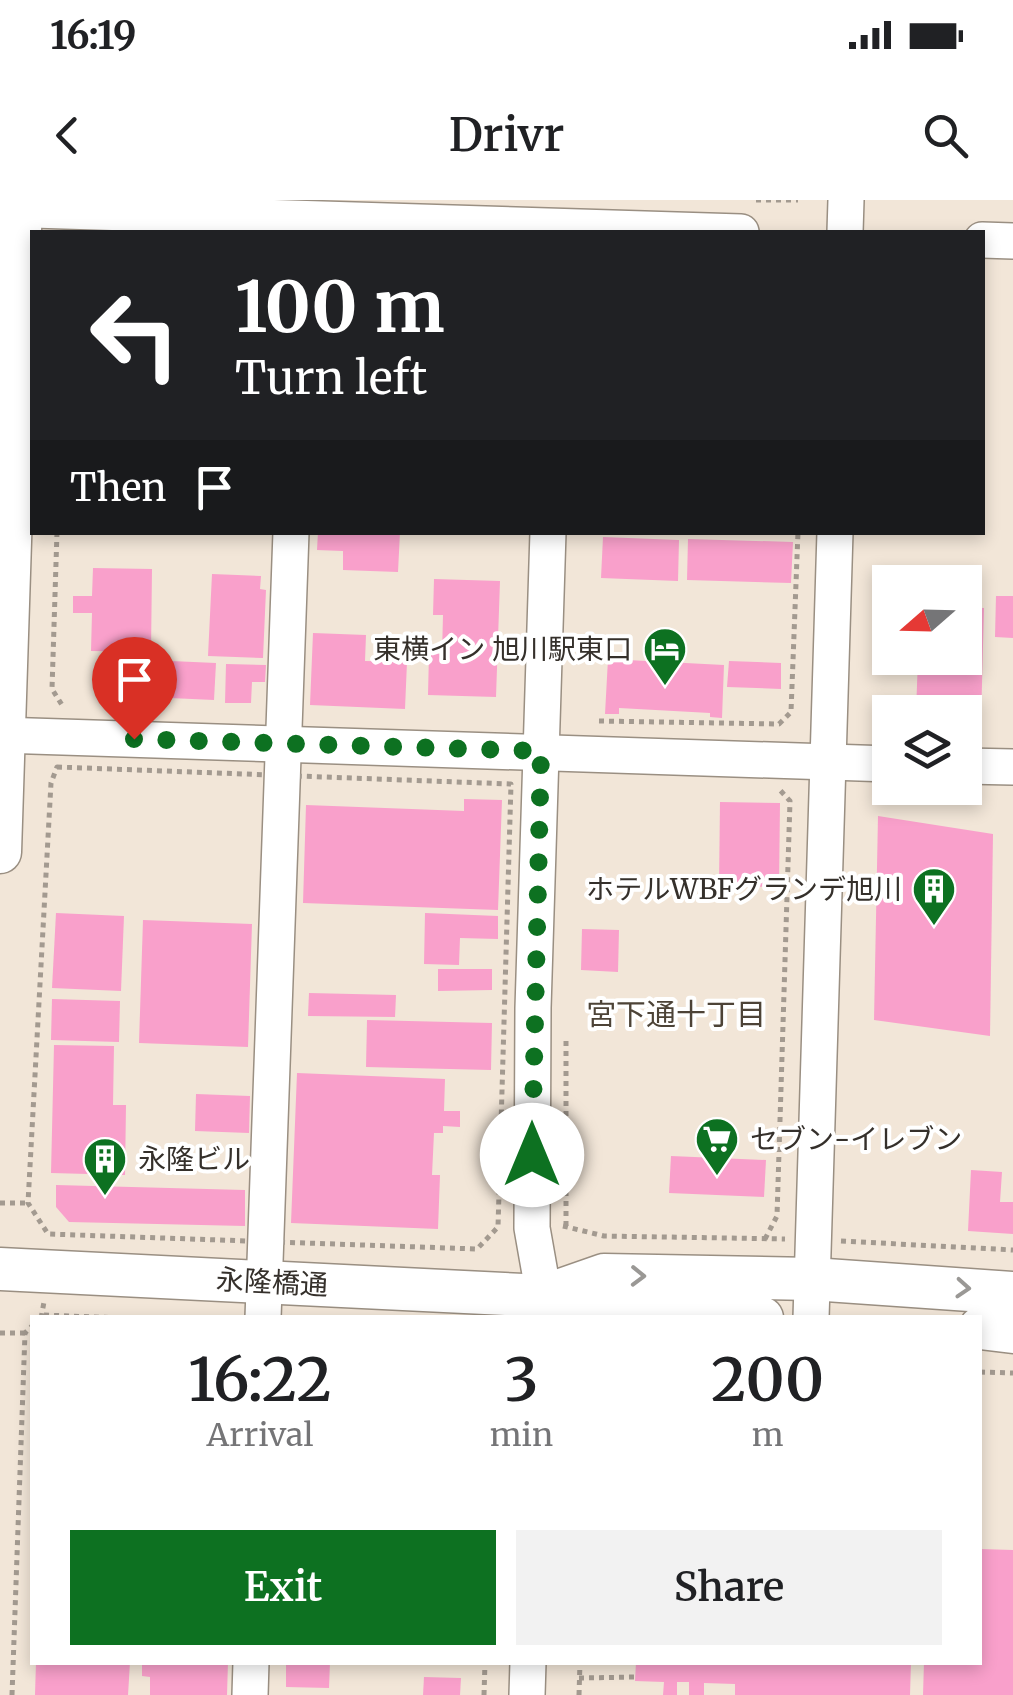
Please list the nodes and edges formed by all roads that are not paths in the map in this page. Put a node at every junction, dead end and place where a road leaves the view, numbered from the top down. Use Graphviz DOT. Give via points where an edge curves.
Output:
graph roads {
  1 [pos="846,200"];
  2 [pos="14,206"];
  3 [pos="302,217"];
  4 [pos="558,220"];
  5 [pos="710,230"];
  6 [pos="845,230"];
  7 [pos="985,240"];
  8 [pos="1013,241"];
  9 [pos="291,535"];
  10 [pos="548,535"];
  11 [pos="835,535"];
  12 [pos="2,735"];
  13 [pos="284,743"];
  14 [pos="541,751"];
  15 [pos="827,762"];
  16 [pos="872,763"];
  17 [pos="982,766"];
  18 [pos="1013,767"];
  19 [pos="0,852"];
  20 [pos="0,1269"];
  21 [pos="1013,1293"];
  22 [pos="811,1298"];
  23 [pos="264,1300"];
  24 [pos="543,1306"];
  25 [pos="694,1315"];
  26 [pos="982,1328"];
  27 [pos="1013,1332"];
  28 [pos="251,1665"];
  29 [pos="528,1665"];
  30 [pos="250,1695"];
  31 [pos="527,1695"];
  1 -- 6 [label="street"];
  2 -- 3 [label="street"];
  2 -- 12 [label="main road"];
  3 -- 4 [label="street"];
  4 -- 5 [label="street"];
  7 -- 8 [label="street"];
  9 -- 13 [label="street"];
  10 -- 14 [label="street"];
  11 -- 15 [label="street"];
  12 -- 13 [label="street"];
  12 -- 19 [label="main road"];
  13 -- 14 [label="street"];
  13 -- 23 [label="street"];
  14 -- 15 [label="street"];
  14 -- 24 [label="street" via="532,1228"];
  15 -- 16 [label="street"];
  15 -- 22 [label="street"];
  17 -- 18 [label="street"];
  20 -- 23 [label="main road, 永隆橋通"];
  22 -- 21 [label="main road, 永隆橋通, one-way"];
  24 -- 22 [label="main road, 永隆橋通, one-way" via="604,1275"];
  23 -- 24 [label="main road, 永隆橋通"];
  24 -- 25 [label="main road, 永隆橋通"];
  26 -- 27 [label="main road"];
  28 -- 30 [label="street"];
  29 -- 31 [label="street"];
}
